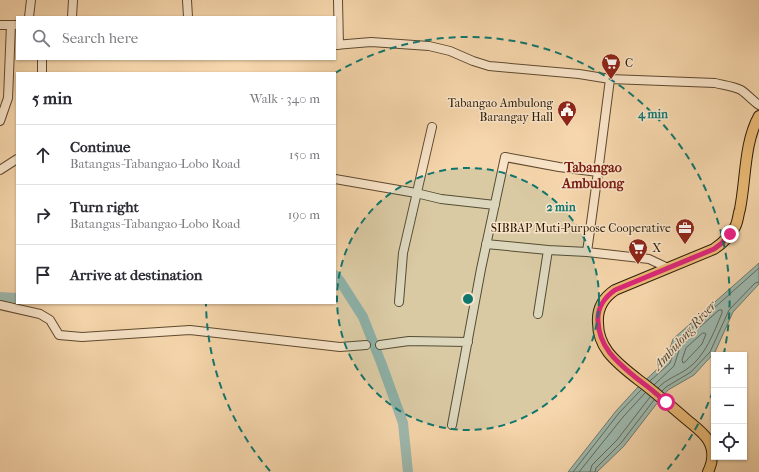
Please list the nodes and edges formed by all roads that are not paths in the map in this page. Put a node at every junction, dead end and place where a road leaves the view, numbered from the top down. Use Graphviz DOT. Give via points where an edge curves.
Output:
graph roads {
  1 [pos="31,0"];
  2 [pos="73,0"];
  3 [pos="187,0"];
  4 [pos="338,0"];
  5 [pos="29,16"];
  6 [pos="72,16"];
  7 [pos="188,16"];
  8 [pos="0,25"];
  9 [pos="14,25"];
  10 [pos="337,45"];
  11 [pos="42,60"];
  12 [pos="42,72"];
  13 [pos="610,79"];
  14 [pos="759,105"];
  15 [pos="759,116"];
  16 [pos="0,121"];
  17 [pos="432,128"];
  18 [pos="16,160"];
  19 [pos="0,170"];
  20 [pos="598,172"];
  21 [pos="336,179"];
  22 [pos="416,193"];
  23 [pos="495,205"];
  24 [pos="486,244"];
  25 [pos="548,250"];
  26 [pos="588,252"];
  27 [pos="668,268"];
  28 [pos="399,302"];
  29 [pos="0,305"];
  30 [pos="538,314"];
  31 [pos="468,342"];
  32 [pos="366,345"];
  33 [pos="380,345"];
  34 [pos="452,425"];
  35 [pos="708,472"];
  1 -- 5 [label="street"];
  2 -- 6 [label="street"];
  3 -- 7 [label="street"];
  4 -- 10 [label="street"];
  8 -- 9 [label="street"];
  9 -- 16 [label="street" via="8,98"];
  10 -- 13 [label="street" via="371,42 429,46 489,66"];
  11 -- 12 [label="street"];
  13 -- 14 [label="street" via="715,83 742,91"];
  13 -- 20 [label="street"];
  15 -- 27 [label="main road" via="751,134 736,225 714,249"];
  17 -- 22 [label="street"];
  18 -- 19 [label="street"];
  20 -- 23 [label="street" via="505,157"];
  20 -- 26 [label="street"];
  21 -- 22 [label="street"];
  22 -- 23 [label="street" via="442,199"];
  22 -- 28 [label="street" via="403,253"];
  23 -- 24 [label="street"];
  24 -- 25 [label="street"];
  24 -- 31 [label="street"];
  25 -- 26 [label="street"];
  25 -- 30 [label="street"];
  26 -- 27 [label="street" via="650,259"];
  27 -- 35 [label="main road" via="609,294 600,306 598,328 607,351 618,363 708,440 712,457"];
  29 -- 32 [label="street" via="40,314 50,320 59,334 82,337 190,330 340,347"];
  31 -- 33 [label="street" via="409,341"];
  31 -- 34 [label="street"];
}
